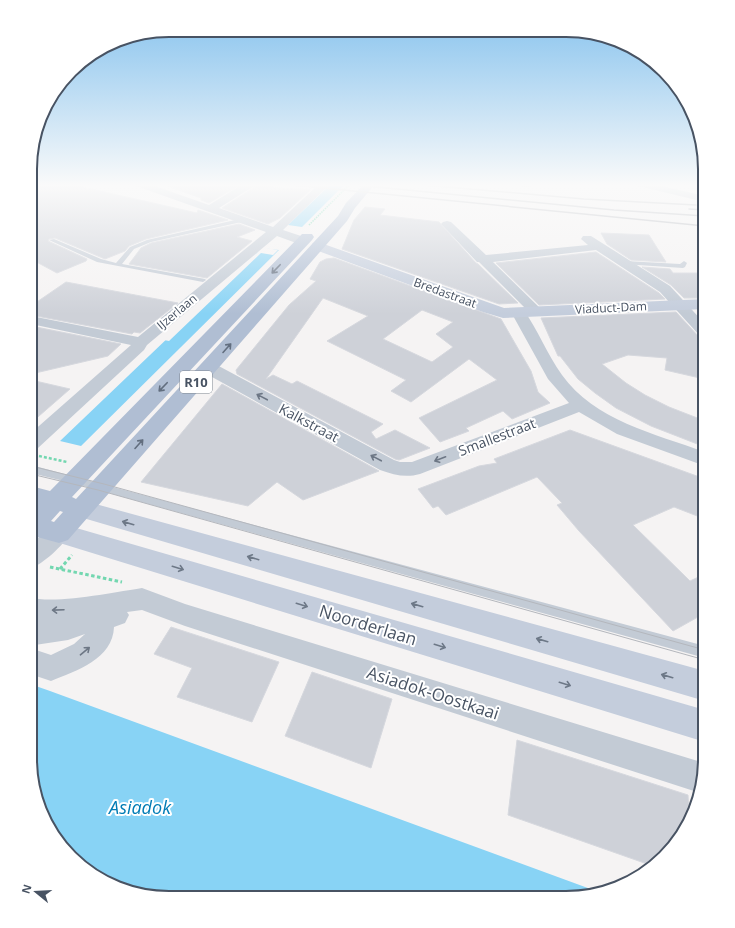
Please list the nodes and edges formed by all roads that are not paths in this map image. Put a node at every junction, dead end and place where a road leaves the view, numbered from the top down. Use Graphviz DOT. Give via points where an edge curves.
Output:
graph roads {
  1 [pos="212,227"];
  2 [pos="265,227"];
  3 [pos="279,227"];
  4 [pos="327,227"];
  5 [pos="450,227"];
  6 [pos="275,231"];
  7 [pos="308,239"];
  8 [pos="52,240"];
  9 [pos="482,259"];
  10 [pos="625,263"];
  11 [pos="684,263"];
  12 [pos="118,265"];
  13 [pos="203,280"];
  14 [pos="680,304"];
  15 [pos="698,304"];
  16 [pos="536,311"];
  17 [pos="518,312"];
  18 [pos="37,321"];
  19 [pos="698,326"];
  20 [pos="140,343"];
  21 [pos="214,371"];
  22 [pos="581,405"];
  23 [pos="37,438"];
  24 [pos="698,456"];
  25 [pos="413,469"];
  26 [pos="37,470"];
  27 [pos="76,480"];
  28 [pos="101,487"];
  29 [pos="37,496"];
  30 [pos="55,501"];
  31 [pos="80,509"];
  32 [pos="37,520"];
  33 [pos="37,528"];
  34 [pos="59,533"];
  35 [pos="37,553"];
  36 [pos="37,611"];
  37 [pos="101,611"];
  38 [pos="37,633"];
  39 [pos="698,650"];
  40 [pos="40,664"];
  41 [pos="698,684"];
  42 [pos="698,724"];
  43 [pos="696,777"];
  1 -- 12 [label="lane" via="144,243 132,248"];
  2 -- 6 [label="street, Bredastraat"];
  3 -- 6 [label="street, IJzerlaan"];
  4 -- 7 [label="main road, R10"];
  5 -- 9 [label="street"];
  6 -- 7 [label="street, Bredastraat"];
  6 -- 20 [label="street, IJzerlaan"];
  7 -- 17 [label="main road, Bredastraat" via="493,310 504,313"];
  21 -- 7 [label="main road, R10, one-way"];
  7 -- 27 [label="main road, R10, one-way"];
  8 -- 12 [label="lane" via="99,261"];
  9 -- 10 [label="street" via="590,244"];
  9 -- 16 [label="street"];
  10 -- 11 [label="lane" via="683,266"];
  10 -- 14 [label="street" via="665,289"];
  12 -- 13 [label="lane"];
  14 -- 15 [label="main road, Viaduct-Dam"];
  14 -- 16 [label="main road, Viaduct-Dam"];
  14 -- 19 [label="street"];
  16 -- 17 [label="main road, Viaduct-Dam"];
  17 -- 22 [label="street" via="556,379"];
  18 -- 20 [label="street"];
  20 -- 23 [label="street, IJzerlaan"];
  25 -- 21 [label="street, Kalkstraat, one-way" via="399,469 387,464"];
  28 -- 21 [label="main road, R10, one-way"];
  22 -- 24 [label="street" via="613,424"];
  22 -- 25 [label="street, Smallestraat, one-way"];
  26 -- 27 [label="lane"];
  27 -- 28 [label="lane"];
  27 -- 30 [label="main road, R10"];
  28 -- 31 [label="main road, R10"];
  28 -- 39 [label="lane"];
  29 -- 30 [label="main road"];
  30 -- 31 [label="main road"];
  30 -- 32 [label="main road, R10"];
  31 -- 34 [label="main road, R10"];
  41 -- 31 [label="main road, one-way"];
  33 -- 34 [label="main road, Noorderlaan"];
  34 -- 35 [label="street"];
  34 -- 42 [label="main road, Noorderlaan, one-way"];
  37 -- 36 [label="street, Asiadok-Oostkaai, one-way"];
  37 -- 38 [label="street, Asiadok-Oostkaai" via="68,628"];
  40 -- 37 [label="street, one-way" via="83,654 101,635"];
  37 -- 43 [label="street, Asiadok-Oostkaai" via="164,608"];
}
